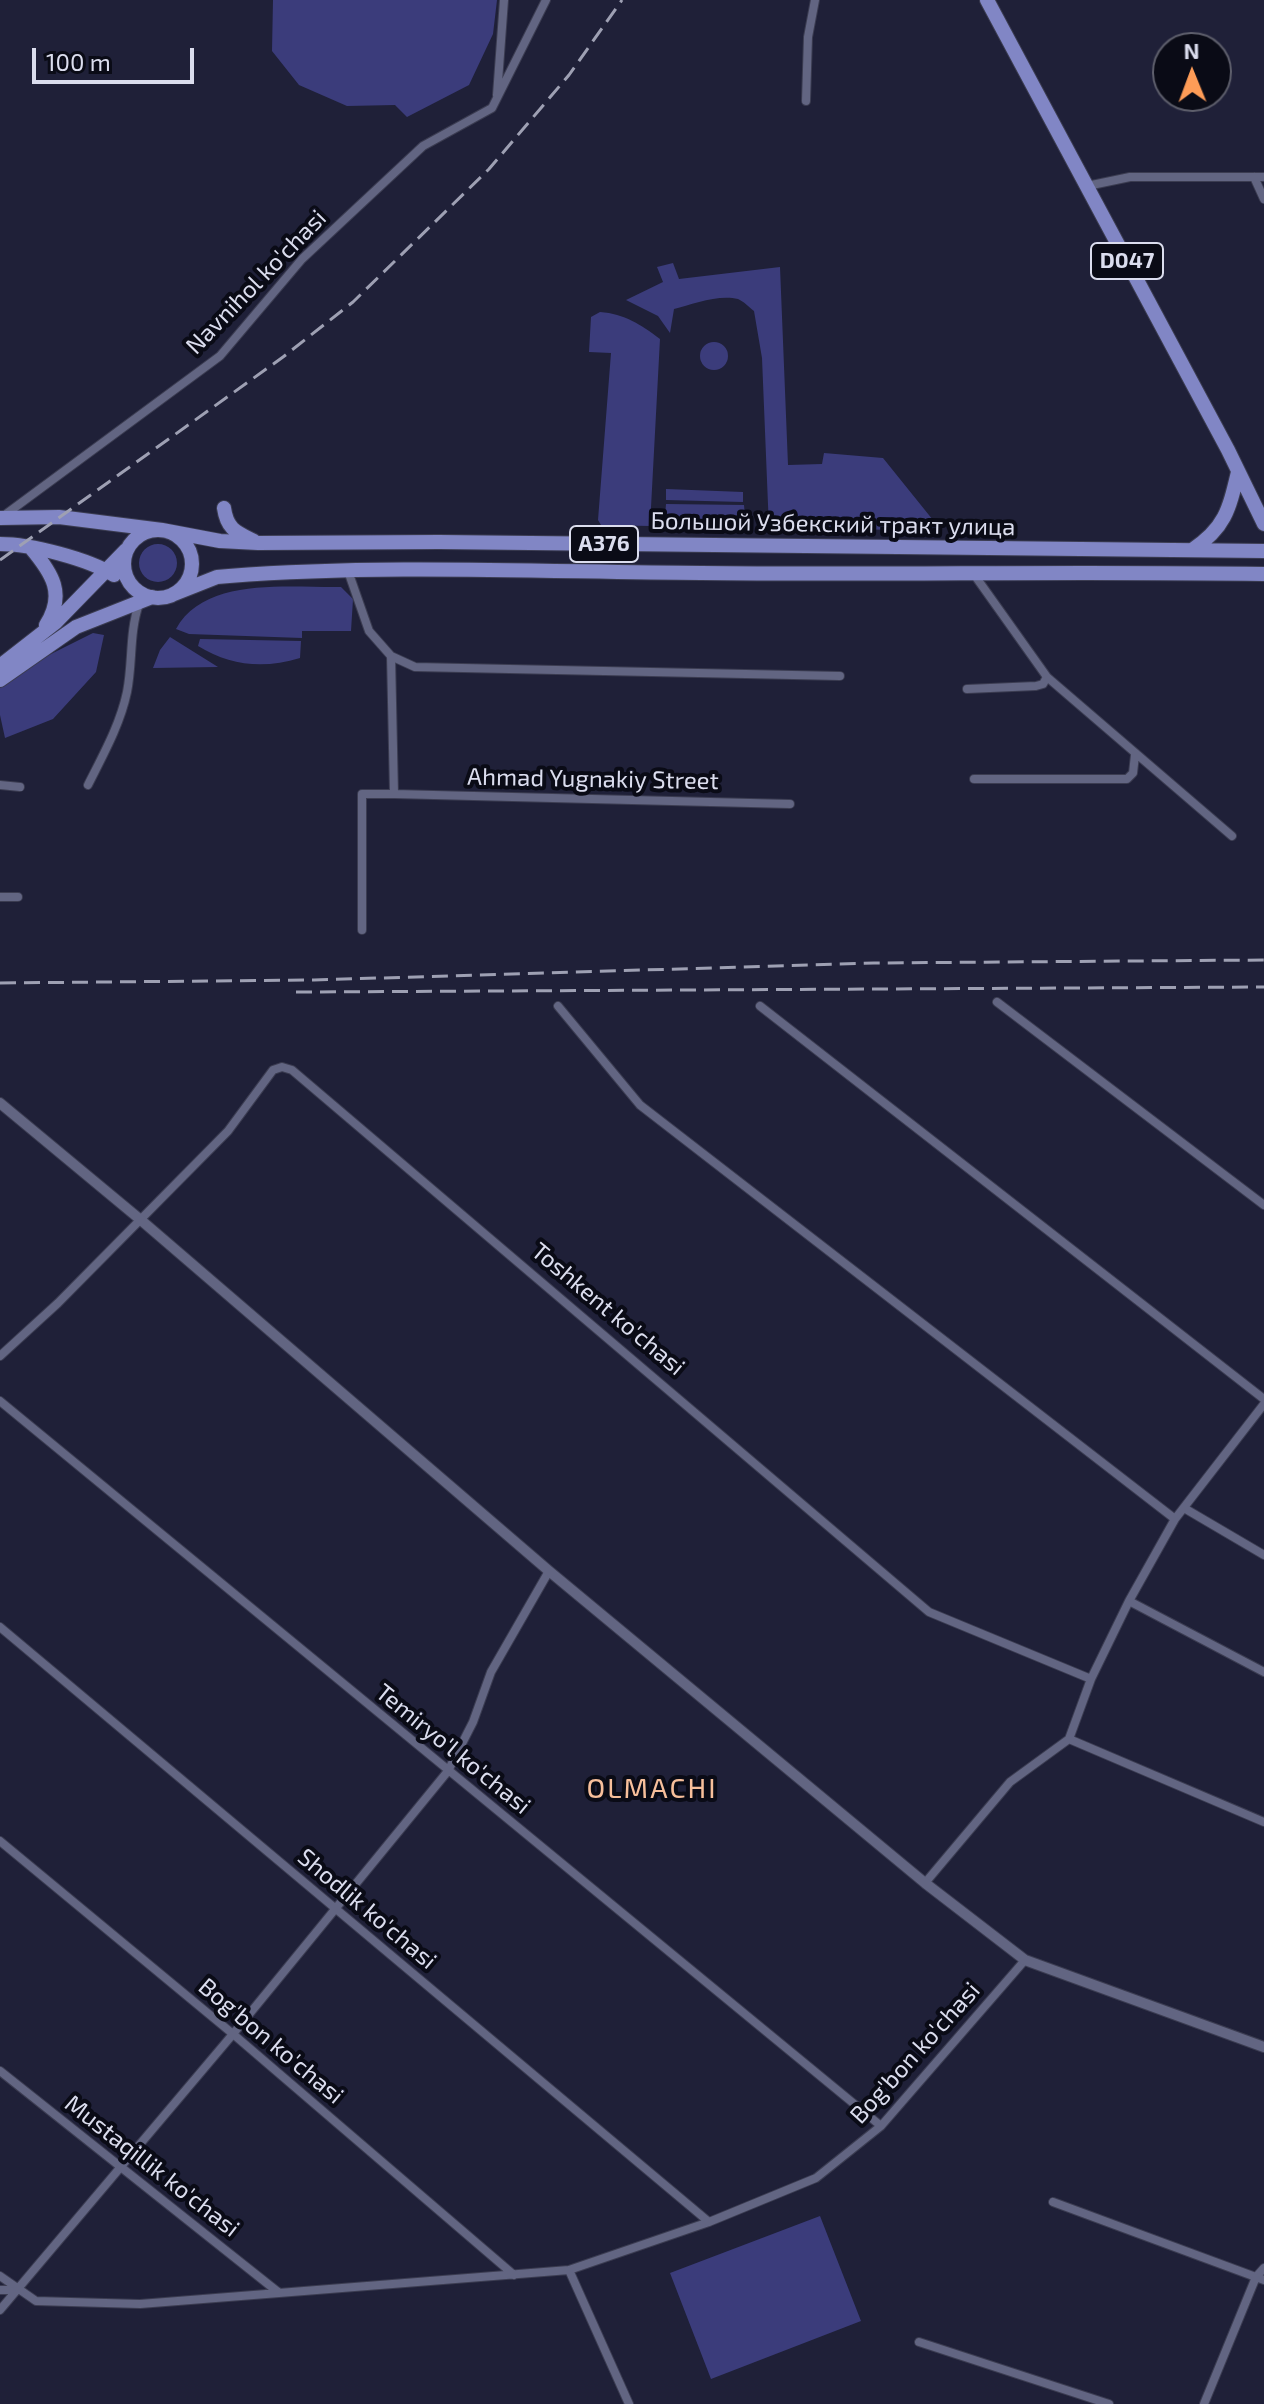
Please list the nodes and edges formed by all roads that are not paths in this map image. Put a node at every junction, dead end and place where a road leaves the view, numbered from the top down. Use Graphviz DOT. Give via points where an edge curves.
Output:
graph roads {
  1 [pos="504,0"];
  2 [pos="546,0"];
  3 [pos="815,0"];
  4 [pos="987,0"];
  5 [pos="497,99"];
  6 [pos="806,101"];
  7 [pos="1259,177"];
  8 [pos="1087,186"];
  9 [pos="1264,199"];
  10 [pos="1235,467"];
  11 [pos="1264,501"];
  12 [pos="224,508"];
  13 [pos="0,518"];
  14 [pos="1264,524"];
  15 [pos="162,530"];
  16 [pos="258,543"];
  17 [pos="0,544"];
  18 [pos="30,548"];
  19 [pos="128,548"];
  20 [pos="1192,550"];
  21 [pos="1264,551"];
  22 [pos="107,571"];
  23 [pos="348,571"];
  24 [pos="973,572"];
  25 [pos="1264,574"];
  26 [pos="174,594"];
  27 [pos="143,597"];
  28 [pos="38,637"];
  29 [pos="391,656"];
  30 [pos="0,666"];
  31 [pos="840,676"];
  32 [pos="1047,677"];
  33 [pos="0,680"];
  34 [pos="967,689"];
  35 [pos="1135,755"];
  36 [pos="974,779"];
  37 [pos="0,785"];
  38 [pos="88,785"];
  39 [pos="20,787"];
  40 [pos="394,794"];
  41 [pos="790,804"];
  42 [pos="1232,836"];
  43 [pos="0,897"];
  44 [pos="18,897"];
  45 [pos="362,930"];
  46 [pos="997,1002"];
  47 [pos="558,1006"];
  48 [pos="760,1006"];
  49 [pos="0,1103"];
  50 [pos="1264,1205"];
  51 [pos="142,1221"];
  52 [pos="0,1356"];
  53 [pos="0,1401"];
  54 [pos="1264,1401"];
  55 [pos="1184,1508"];
  56 [pos="1175,1519"];
  57 [pos="1264,1555"];
  58 [pos="549,1571"];
  59 [pos="1129,1601"];
  60 [pos="0,1627"];
  61 [pos="1264,1672"];
  62 [pos="1091,1679"];
  63 [pos="1069,1739"];
  64 [pos="448,1771"];
  65 [pos="1264,1822"];
  66 [pos="0,1841"];
  67 [pos="925,1883"];
  68 [pos="336,1909"];
  69 [pos="1025,1960"];
  70 [pos="233,2034"];
  71 [pos="1264,2047"];
  72 [pos="0,2071"];
  73 [pos="881,2126"];
  74 [pos="121,2167"];
  75 [pos="1053,2202"];
  76 [pos="709,2222"];
  77 [pos="1264,2268"];
  78 [pos="569,2270"];
  79 [pos="514,2275"];
  80 [pos="0,2276"];
  81 [pos="1260,2279"];
  82 [pos="0,2290"];
  83 [pos="17,2290"];
  84 [pos="279,2292"];
  85 [pos="0,2310"];
  86 [pos="919,2342"];
  87 [pos="629,2404"];
  88 [pos="1109,2404"];
  89 [pos="1204,2404"];
  1 -- 5 [label="street"];
  2 -- 5 [label="street, Navnihol ko'chasi"];
  3 -- 6 [label="street"];
  4 -- 8 [label="main road, D047"];
  5 -- 13 [label="street, Navnihol ko'chasi" via="492,108 412,156 302,259 220,356"];
  7 -- 8 [label="street" via="1130,177"];
  7 -- 9 [label="street"];
  8 -- 10 [label="main road, D047"];
  10 -- 11 [label="main road, D047"];
  10 -- 14 [label="main road, D047"];
  10 -- 20 [label="main road" via="1231,505 1222,524"];
  12 -- 16 [label="main road" via="232,530"];
  13 -- 15 [label="main road" via="59,517"];
  15 -- 16 [label="main road, Большой Узбекский тракт улица / A376"];
  15 -- 19 [label="main road" via="146,532"];
  15 -- 26 [label="main road" via="180,539 191,556 189,578"];
  16 -- 20 [label="main road, Большой Узбекский тракт улица / A376"];
  17 -- 18 [label="main road"];
  18 -- 22 [label="main road"];
  18 -- 28 [label="main road" via="50,570 55,587 54,608"];
  19 -- 22 [label="main road"];
  19 -- 27 [label="main road" via="124,567"];
  20 -- 21 [label="main road, Большой Узбекский тракт улица / A376"];
  22 -- 27 [label="main road"];
  22 -- 28 [label="main road"];
  23 -- 24 [label="main road, Большой Узбекский тракт улица"];
  23 -- 26 [label="main road, Большой Узбекский тракт улица" via="217,577"];
  23 -- 29 [label="street" via="369,631"];
  24 -- 25 [label="main road, Большой Узбекский тракт улица"];
  24 -- 32 [label="street"];
  26 -- 27 [label="main road"];
  27 -- 33 [label="main road" via="76,627"];
  27 -- 38 [label="street" via="132,625 128,689 117,727"];
  28 -- 30 [label="main road"];
  29 -- 31 [label="street" via="415,667"];
  29 -- 40 [label="street"];
  32 -- 34 [label="street" via="1036,686"];
  32 -- 35 [label="street"];
  35 -- 36 [label="street" via="1127,779"];
  35 -- 42 [label="street"];
  37 -- 39 [label="street"];
  40 -- 41 [label="street, Ahmad Yugnakiy Street"];
  40 -- 45 [label="street, Ahmad Yugnakiy Street" via="362,794"];
  43 -- 44 [label="street"];
  46 -- 50 [label="street"];
  47 -- 56 [label="street" via="640,1105"];
  48 -- 54 [label="street"];
  49 -- 51 [label="street"];
  51 -- 52 [label="street, Toshkent ko'chasi"];
  51 -- 58 [label="street"];
  51 -- 62 [label="street, Toshkent ko'chasi" via="228,1131 273,1070 292,1070 929,1612"];
  53 -- 64 [label="street, Temiryo'l ko'chasi"];
  54 -- 55 [label="street"];
  55 -- 56 [label="street"];
  55 -- 57 [label="street"];
  56 -- 59 [label="street"];
  58 -- 64 [label="street" via="491,1672"];
  58 -- 67 [label="street"];
  59 -- 61 [label="street"];
  59 -- 62 [label="street"];
  60 -- 68 [label="street, Shodlik ko'chasi"];
  62 -- 63 [label="street"];
  63 -- 65 [label="street"];
  63 -- 67 [label="street" via="1010,1782"];
  64 -- 68 [label="street"];
  64 -- 73 [label="street, Temiryo'l ko'chasi"];
  66 -- 70 [label="street, Bog'bon ko'chasi"];
  67 -- 69 [label="street"];
  68 -- 70 [label="street"];
  68 -- 76 [label="street, Shodlik ko'chasi"];
  69 -- 71 [label="street"];
  69 -- 73 [label="street, Bog'bon ko'chasi"];
  70 -- 74 [label="street"];
  70 -- 79 [label="street, Bog'bon ko'chasi"];
  72 -- 74 [label="street, Mustaqillik ko'chasi"];
  73 -- 76 [label="street, Bog'bon ko'chasi" via="816,2178"];
  74 -- 83 [label="street"];
  74 -- 84 [label="street, Mustaqillik ko'chasi"];
  75 -- 81 [label="street"];
  76 -- 78 [label="street, Bog'bon ko'chasi"];
  77 -- 81 [label="street"];
  78 -- 79 [label="street, Bog'bon ko'chasi"];
  78 -- 87 [label="street"];
  79 -- 84 [label="street, Bog'bon ko'chasi"];
  80 -- 83 [label="street"];
  81 -- 89 [label="street"];
  82 -- 83 [label="street"];
  83 -- 84 [label="street, Bog'bon ko'chasi" via="36,2301 140,2304"];
  83 -- 85 [label="street"];
  86 -- 88 [label="street"];
}
